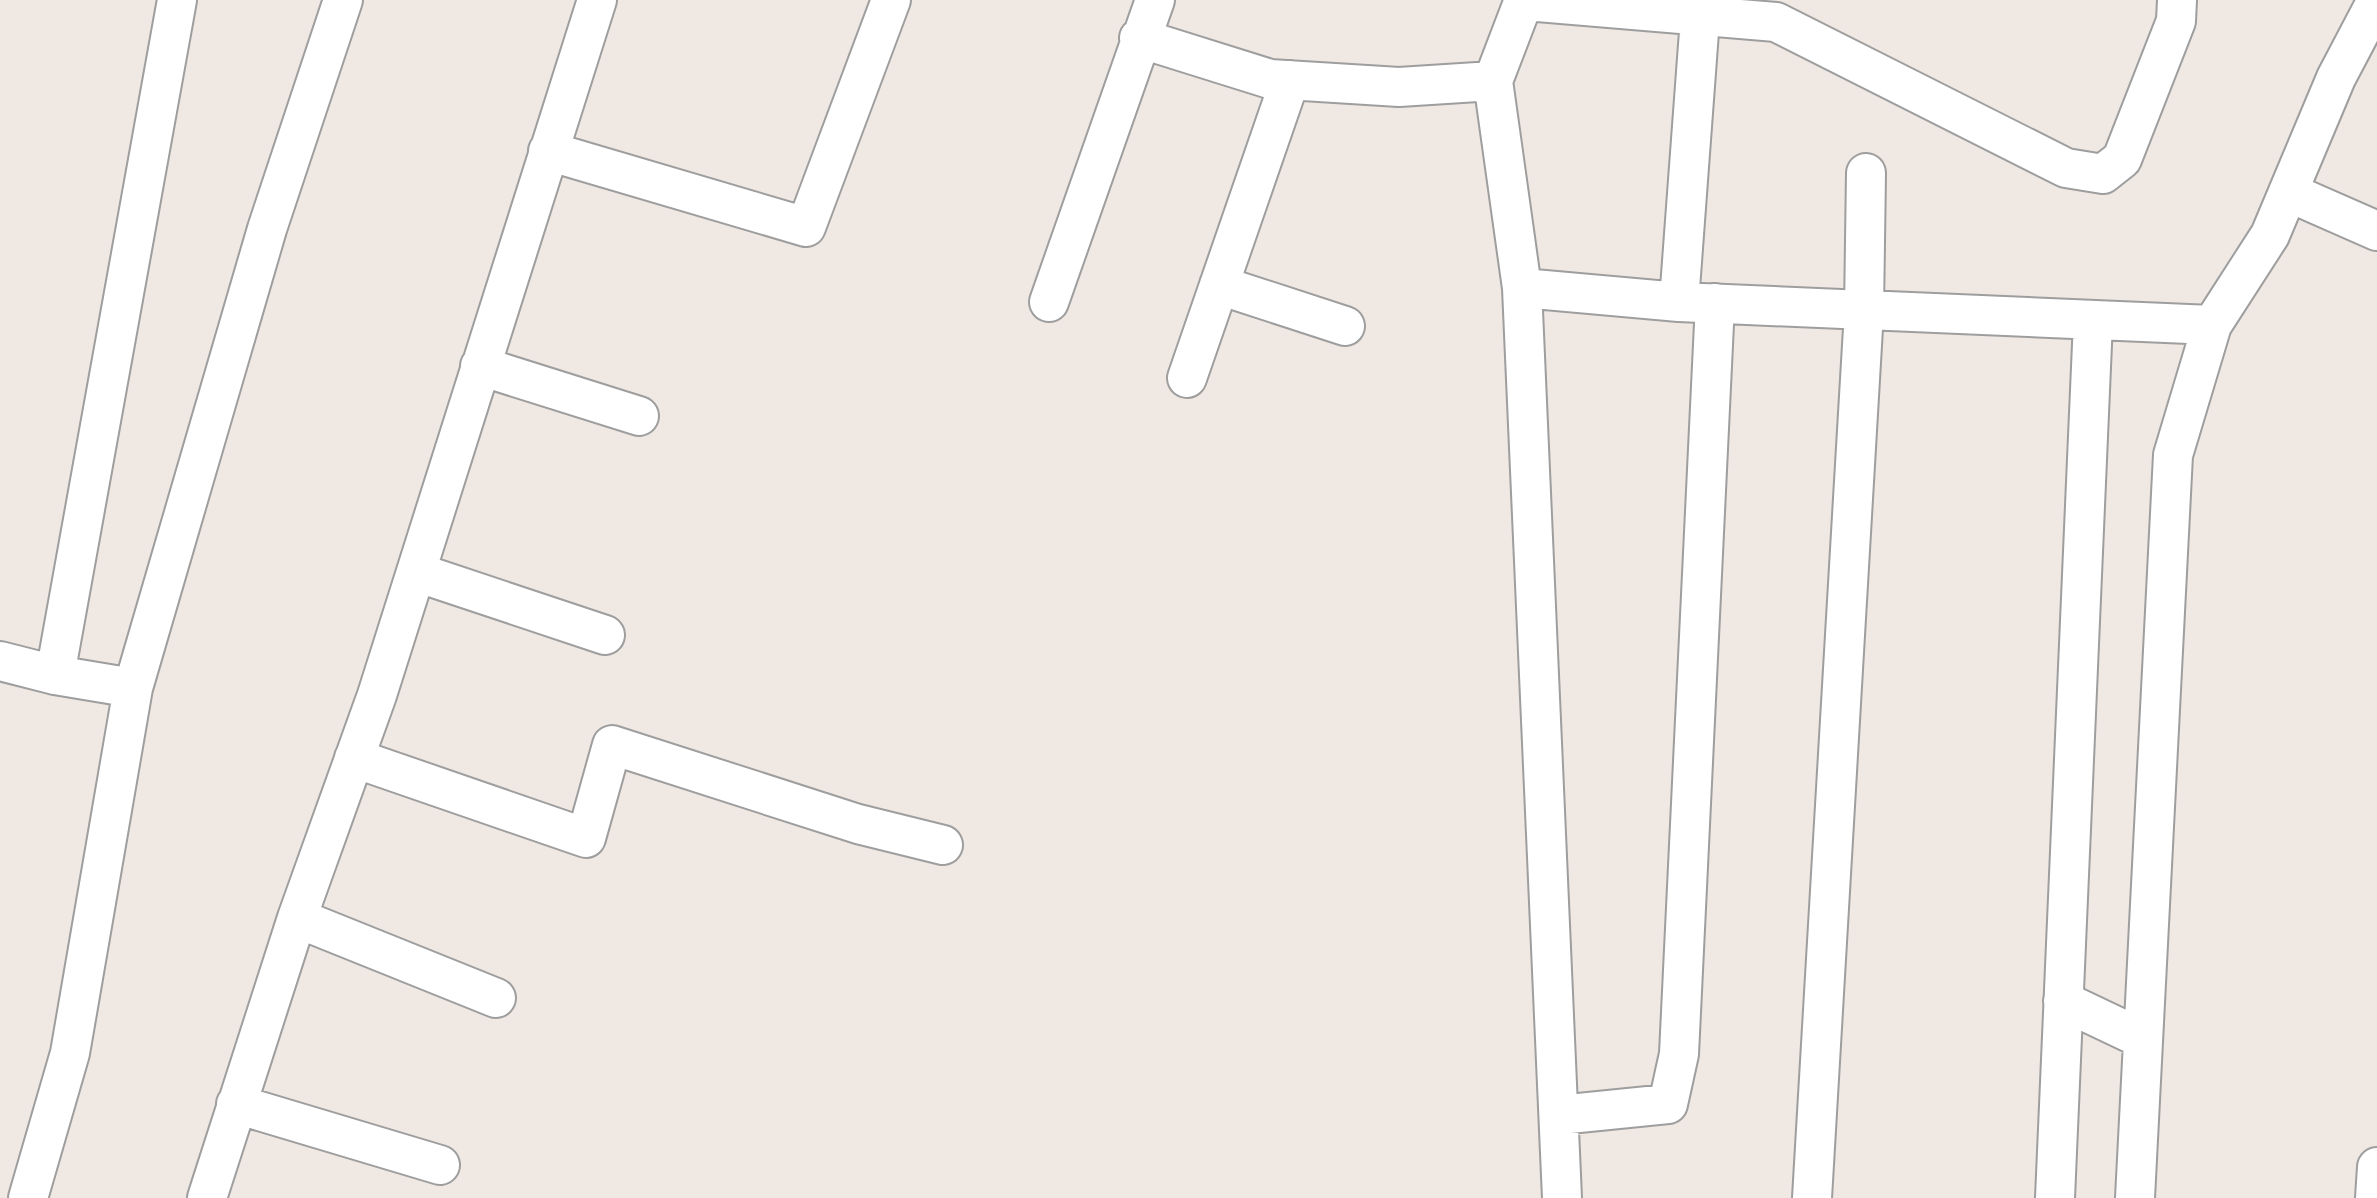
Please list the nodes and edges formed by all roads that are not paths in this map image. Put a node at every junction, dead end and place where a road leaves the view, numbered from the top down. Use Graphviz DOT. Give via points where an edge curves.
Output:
graph roads {
  1 [pos="177,0"];
  2 [pos="343,0"];
  3 [pos="597,0"];
  4 [pos="891,0"];
  5 [pos="1155,0"];
  6 [pos="1524,0"];
  7 [pos="2177,0"];
  8 [pos="2377,0"];
  9 [pos="1700,18"];
  10 [pos="1139,38"];
  11 [pos="1290,80"];
  12 [pos="1493,81"];
  13 [pos="548,151"];
  14 [pos="1866,173"];
  15 [pos="2288,192"];
  16 [pos="2377,231"];
  17 [pos="1219,285"];
  18 [pos="1522,288"];
  19 [pos="1049,302"];
  20 [pos="1697,302"];
  21 [pos="1864,311"];
  22 [pos="2094,321"];
  23 [pos="1345,326"];
  24 [pos="2212,326"];
  25 [pos="480,366"];
  26 [pos="1187,378"];
  27 [pos="639,416"];
  28 [pos="416,572"];
  29 [pos="605,635"];
  30 [pos="0,661"];
  31 [pos="55,675"];
  32 [pos="133,688"];
  33 [pos="354,758"];
  34 [pos="943,845"];
  35 [pos="297,918"];
  36 [pos="496,998"];
  37 [pos="2063,1002"];
  38 [pos="2143,1039"];
  39 [pos="236,1104"];
  40 [pos="1559,1115"];
  41 [pos="440,1165"];
  42 [pos="2377,1167"];
  43 [pos="28,1198"];
  44 [pos="207,1198"];
  45 [pos="1562,1198"];
  46 [pos="1812,1198"];
  47 [pos="2055,1198"];
  48 [pos="2135,1198"];
  49 [pos="2375,1198"];
  1 -- 31 [label="street"];
  2 -- 32 [label="street" via="267,229"];
  3 -- 13 [label="street"];
  4 -- 13 [label="street" via="806,228"];
  5 -- 10 [label="street"];
  6 -- 9 [label="street"];
  6 -- 12 [label="street"];
  7 -- 9 [label="street" via="2176,21 2122,159 2103,174 2066,168 1776,22"];
  8 -- 15 [label="street" via="2336,78"];
  9 -- 20 [label="street"];
  10 -- 11 [label="street" via="1270,79"];
  10 -- 19 [label="street"];
  11 -- 12 [label="street" via="1399,87"];
  11 -- 17 [label="street"];
  12 -- 18 [label="street"];
  13 -- 25 [label="street"];
  14 -- 21 [label="street"];
  15 -- 16 [label="street"];
  15 -- 24 [label="street" via="2270,235"];
  17 -- 23 [label="street"];
  17 -- 26 [label="street"];
  18 -- 20 [label="street"];
  18 -- 40 [label="street"];
  20 -- 21 [label="street"];
  20 -- 40 [label="street" via="1679,1054 1668,1104"];
  21 -- 22 [label="street"];
  21 -- 46 [label="street"];
  22 -- 24 [label="street"];
  22 -- 37 [label="street"];
  24 -- 38 [label="street" via="2173,455"];
  25 -- 27 [label="street"];
  25 -- 28 [label="street"];
  28 -- 29 [label="street"];
  28 -- 33 [label="street"];
  30 -- 31 [label="street"];
  31 -- 32 [label="street"];
  32 -- 43 [label="street" via="71,1053"];
  33 -- 34 [label="street" via="586,838 612,745 858,824"];
  33 -- 35 [label="street"];
  35 -- 36 [label="street"];
  35 -- 39 [label="street"];
  37 -- 38 [label="street"];
  37 -- 47 [label="street"];
  38 -- 48 [label="street"];
  39 -- 41 [label="street"];
  39 -- 44 [label="street"];
  40 -- 45 [label="street"];
  42 -- 49 [label="street"];
}
